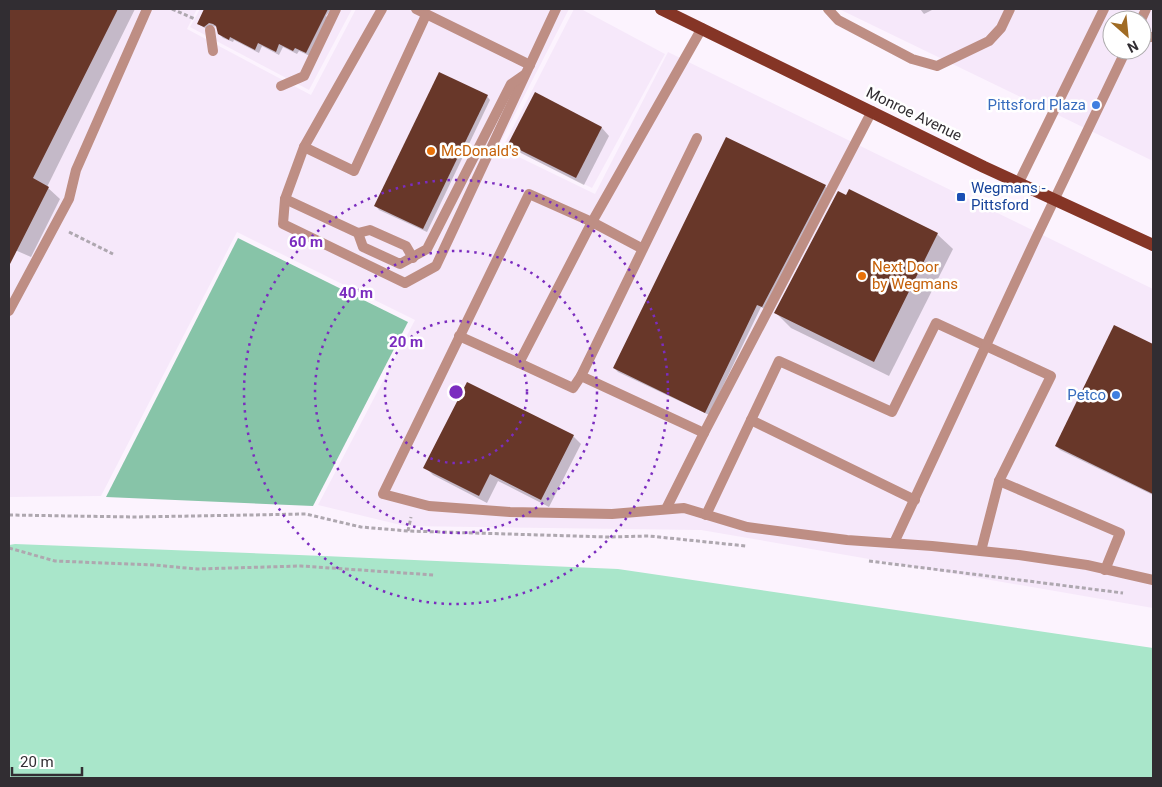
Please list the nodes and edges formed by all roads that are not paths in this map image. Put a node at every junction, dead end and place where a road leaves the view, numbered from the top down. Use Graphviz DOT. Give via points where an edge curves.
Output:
graph roads {
  1 [pos="147,9"];
  2 [pos="336,9"];
  3 [pos="382,9"];
  4 [pos="416,9"];
  5 [pos="556,9"];
  6 [pos="661,9"];
  7 [pos="828,9"];
  8 [pos="1010,9"];
  9 [pos="1104,9"];
  10 [pos="426,15"];
  11 [pos="702,28"];
  12 [pos="210,30"];
  13 [pos="213,51"];
  14 [pos="1121,60"];
  15 [pos="528,69"];
  16 [pos="282,86"];
  17 [pos="872,111"];
  18 [pos="697,138"];
  19 [pos="304,147"];
  20 [pos="1019,182"];
  21 [pos="1054,198"];
  22 [pos="285,199"];
  23 [pos="592,222"];
  24 [pos="358,233"];
  25 [pos="1153,245"];
  26 [pos="643,249"];
  27 [pos="412,258"];
  28 [pos="9,310"];
  29 [pos="459,336"];
  30 [pos="986,345"];
  31 [pos="519,363"];
  32 [pos="581,376"];
  33 [pos="751,420"];
  34 [pos="704,434"];
  35 [pos="999,481"];
  36 [pos="915,500"];
  37 [pos="666,509"];
  38 [pos="706,515"];
  39 [pos="894,543"];
  40 [pos="981,551"];
  41 [pos="1105,570"];
  42 [pos="1153,580"];
  1 -- 28 [label="lane" via="76,170 69,199"];
  2 -- 16 [label="lane" via="304,76"];
  3 -- 19 [label="lane"];
  4 -- 10 [label="lane"];
  5 -- 15 [label="lane"];
  6 -- 11 [label="main road, Monroe Avenue"];
  7 -- 8 [label="lane" via="838,20 912,59 936,66 989,41 1001,28"];
  9 -- 20 [label="lane"];
  10 -- 15 [label="lane"];
  10 -- 19 [label="lane" via="354,171"];
  11 -- 17 [label="main road, Monroe Avenue"];
  11 -- 23 [label="lane"];
  12 -- 13 [label="lane"];
  14 -- 21 [label="lane"];
  15 -- 22 [label="lane" via="436,266 405,283 283,224"];
  15 -- 27 [label="lane" via="511,84 427,249"];
  17 -- 20 [label="main road, Monroe Avenue"];
  17 -- 34 [label="lane"];
  18 -- 26 [label="lane"];
  19 -- 22 [label="lane"];
  20 -- 21 [label="main road, Monroe Avenue"];
  21 -- 25 [label="main road, Monroe Avenue"];
  21 -- 30 [label="lane"];
  22 -- 24 [label="lane"];
  23 -- 26 [label="lane"];
  23 -- 29 [label="lane" via="529,194"];
  23 -- 31 [label="lane"];
  24 -- 27 [label="lane" via="370,230 406,246"];
  24 -- 27 [label="lane" via="362,246 400,264"];
  26 -- 32 [label="lane"];
  29 -- 31 [label="lane"];
  29 -- 37 [label="lane" via="383,494 429,506 510,512 612,514"];
  30 -- 33 [label="lane" via="936,323 892,412 779,360"];
  30 -- 35 [label="lane" via="1051,376"];
  30 -- 36 [label="lane"];
  31 -- 32 [label="lane" via="573,388"];
  32 -- 34 [label="lane"];
  33 -- 36 [label="lane"];
  33 -- 38 [label="lane"];
  34 -- 37 [label="lane"];
  35 -- 40 [label="lane"];
  35 -- 41 [label="lane" via="1120,532"];
  36 -- 39 [label="lane"];
  37 -- 38 [label="lane" via="684,508"];
  38 -- 39 [label="lane" via="747,527"];
  39 -- 40 [label="lane"];
  40 -- 41 [label="lane"];
  41 -- 42 [label="lane"];
}
